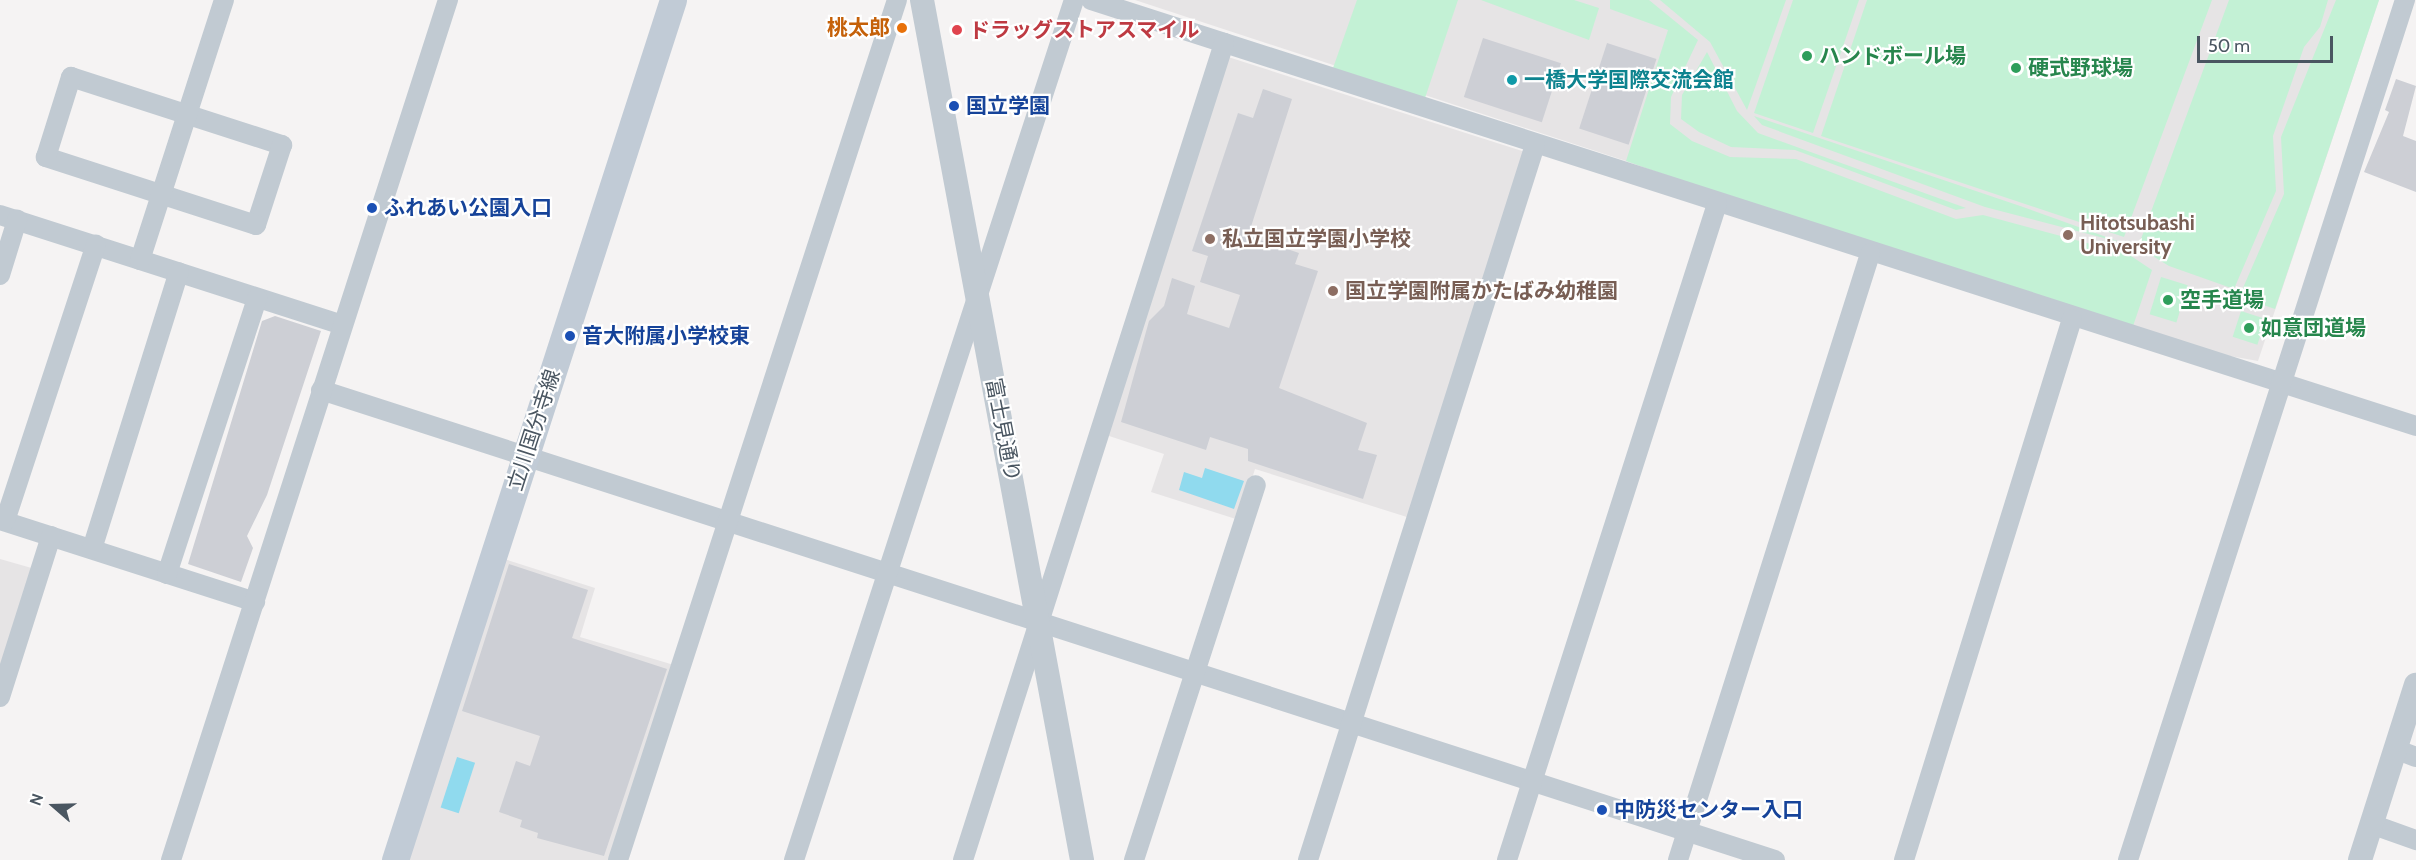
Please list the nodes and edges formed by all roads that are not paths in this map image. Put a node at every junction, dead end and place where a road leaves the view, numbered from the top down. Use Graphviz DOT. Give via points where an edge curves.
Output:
graph roads {
  1 [pos="224,0"];
  2 [pos="448,0"];
  3 [pos="673,0"];
  4 [pos="897,0"];
  5 [pos="922,0"];
  6 [pos="1074,0"];
  7 [pos="1091,0"];
  8 [pos="2405,0"];
  9 [pos="1224,43"];
  10 [pos="188,114"];
  11 [pos="1535,145"];
  12 [pos="161,194"];
  13 [pos="1717,204"];
  14 [pos="9,218"];
  15 [pos="96,246"];
  16 [pos="1870,254"];
  17 [pos="140,260"];
  18 [pos="179,272"];
  19 [pos="0,275"];
  20 [pos="978,296"];
  21 [pos="257,298"];
  22 [pos="2072,319"];
  23 [pos="342,325"];
  24 [pos="2282,383"];
  25 [pos="321,390"];
  26 [pos="2416,426"];
  27 [pos="525,457"];
  28 [pos="1256,485"];
  29 [pos="2,520"];
  30 [pos="727,521"];
  31 [pos="51,536"];
  32 [pos="92,549"];
  33 [pos="884,573"];
  34 [pos="167,574"];
  35 [pos="255,602"];
  36 [pos="1039,624"];
  37 [pos="1195,674"];
  38 [pos="2416,685"];
  39 [pos="0,696"];
  40 [pos="1352,724"];
  41 [pos="2406,753"];
  42 [pos="1532,782"];
  43 [pos="2371,824"];
  44 [pos="1688,832"];
  45 [pos="2416,840"];
  46 [pos="171,860"];
  47 [pos="395,860"];
  48 [pos="618,860"];
  49 [pos="794,860"];
  50 [pos="963,860"];
  51 [pos="1082,860"];
  52 [pos="1134,860"];
  53 [pos="1308,860"];
  54 [pos="1507,860"];
  55 [pos="1678,860"];
  56 [pos="1775,860"];
  57 [pos="1904,860"];
  58 [pos="2128,860"];
  59 [pos="2360,860"];
  1 -- 10 [label="street"];
  2 -- 23 [label="street"];
  3 -- 27 [label="main road, 立川国分寺線"];
  4 -- 30 [label="street"];
  5 -- 20 [label="street, 富士見通り"];
  6 -- 20 [label="street"];
  7 -- 9 [label="street"];
  8 -- 24 [label="street"];
  9 -- 11 [label="street"];
  9 -- 36 [label="street"];
  10 -- 12 [label="street"];
  10 -- 12 [label="street" via="282,145 256,225"];
  10 -- 12 [label="street" via="71,76 46,157"];
  11 -- 13 [label="street"];
  11 -- 40 [label="street"];
  12 -- 17 [label="street"];
  13 -- 16 [label="street"];
  13 -- 42 [label="street"];
  14 -- 15 [label="street"];
  14 -- 19 [label="street"];
  15 -- 17 [label="street"];
  15 -- 29 [label="street"];
  16 -- 22 [label="street"];
  16 -- 44 [label="street"];
  17 -- 18 [label="street"];
  18 -- 21 [label="street"];
  18 -- 32 [label="street"];
  20 -- 33 [label="street"];
  20 -- 36 [label="street, 富士見通り"];
  21 -- 23 [label="street"];
  21 -- 34 [label="street"];
  22 -- 24 [label="street"];
  22 -- 57 [label="street"];
  23 -- 25 [label="street"];
  24 -- 26 [label="street"];
  24 -- 58 [label="street"];
  25 -- 27 [label="street"];
  25 -- 35 [label="street"];
  27 -- 30 [label="street"];
  27 -- 47 [label="main road, 立川国分寺線"];
  28 -- 37 [label="street"];
  29 -- 31 [label="street"];
  30 -- 33 [label="street"];
  30 -- 48 [label="street"];
  31 -- 32 [label="street"];
  31 -- 39 [label="street"];
  32 -- 34 [label="street"];
  33 -- 36 [label="street"];
  33 -- 49 [label="street"];
  34 -- 35 [label="street"];
  35 -- 46 [label="street"];
  36 -- 37 [label="street"];
  36 -- 50 [label="street"];
  36 -- 51 [label="street, 富士見通り"];
  37 -- 40 [label="street"];
  37 -- 52 [label="street"];
  38 -- 41 [label="street"];
  40 -- 42 [label="street"];
  40 -- 53 [label="street"];
  41 -- 43 [label="street"];
  42 -- 44 [label="street"];
  42 -- 54 [label="street"];
  43 -- 45 [label="street"];
  43 -- 59 [label="street"];
  44 -- 55 [label="street"];
  44 -- 56 [label="street"];
}
